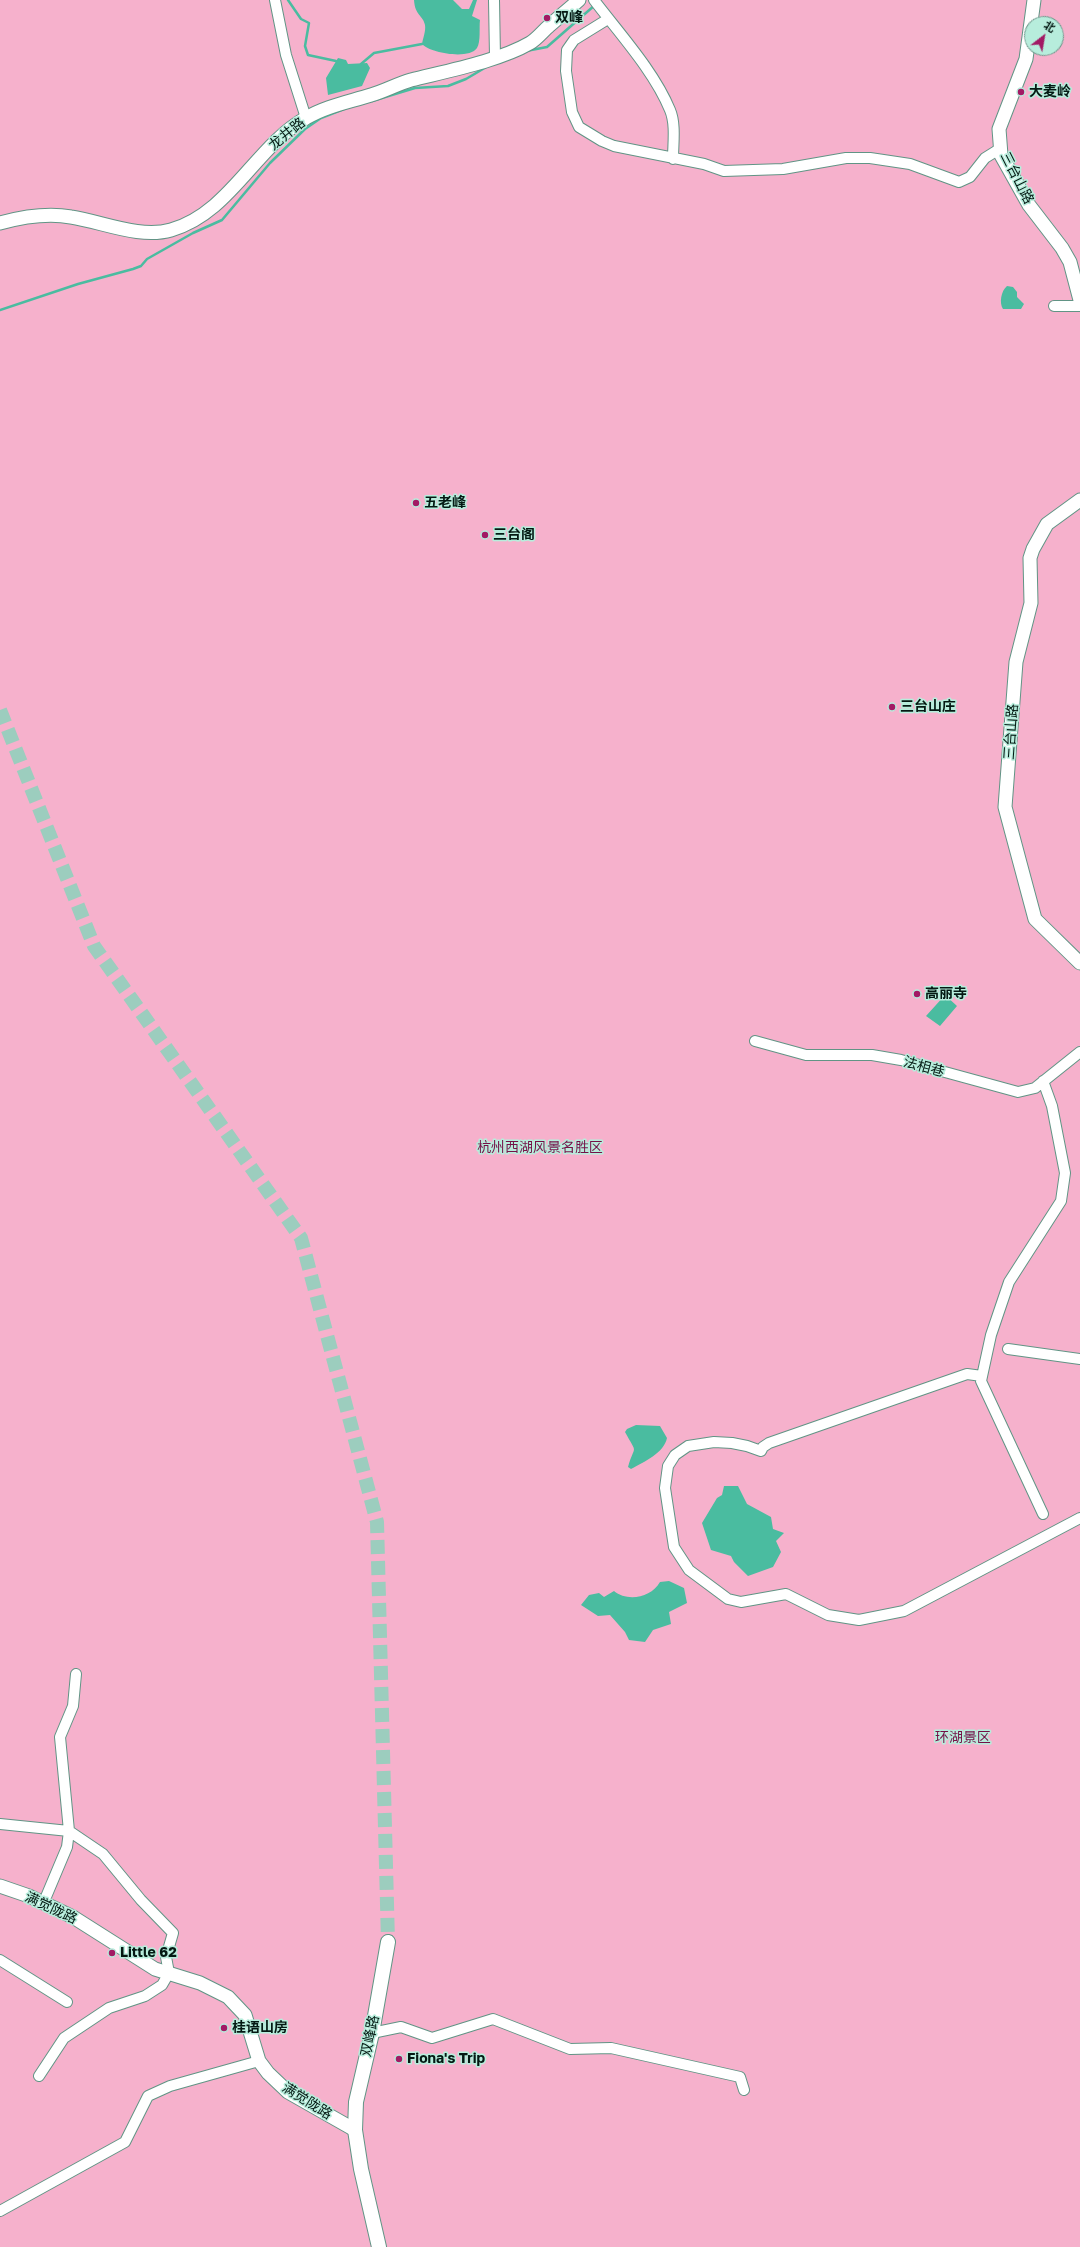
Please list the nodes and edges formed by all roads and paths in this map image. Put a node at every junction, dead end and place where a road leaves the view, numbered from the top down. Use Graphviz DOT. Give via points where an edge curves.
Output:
graph roads {
  1 [pos="275,0"];
  2 [pos="494,0"];
  3 [pos="579,0"];
  4 [pos="1034,0"];
  5 [pos="596,3"];
  6 [pos="608,19"];
  7 [pos="495,57"];
  8 [pos="306,118"];
  9 [pos="1001,148"];
  10 [pos="673,159"];
  11 [pos="0,223"];
  12 [pos="1080,300"];
  13 [pos="1054,306"];
  14 [pos="1080,306"];
  15 [pos="1080,500"];
  16 [pos="1080,964"];
  17 [pos="754,1042"];
  18 [pos="1080,1052"];
  19 [pos="1043,1081"];
  20 [pos="1008,1349"];
  21 [pos="1080,1359"];
  22 [pos="982,1376"];
  23 [pos="1043,1514"];
  24 [pos="1080,1518"];
  25 [pos="76,1674"];
  26 [pos="0,1824"];
  27 [pos="69,1831"];
  28 [pos="0,1886"];
  29 [pos="43,1904"];
  30 [pos="388,1942"];
  31 [pos="0,1960"];
  32 [pos="169,1973"];
  33 [pos="67,2002"];
  34 [pos="372,2033"];
  35 [pos="259,2061"];
  36 [pos="39,2076"];
  37 [pos="744,2090"];
  38 [pos="355,2130"];
  39 [pos="0,2211"];
  40 [pos="379,2247"];
  1 -- 8 [label="street" via="286,55"];
  2 -- 7 [label="street"];
  3 -- 7 [label="street, 龙井路" via="531,43"];
  4 -- 9 [label="street, 三台山路" via="1026,59 999,129"];
  5 -- 6 [label="street"];
  6 -- 10 [label="street" via="651,77 670,110 673,124"];
  6 -- 10 [label="street" via="579,36 568,50 566,71 572,112 579,127 602,141"];
  7 -- 8 [label="street, 龙井路" via="408,81 332,106"];
  8 -- 11 [label="street, 龙井路" via="278,137 219,201 183,226 169,231 150,232 123,228 70,216 35,217"];
  9 -- 10 [label="street" via="985,158 970,177 959,182 910,164 870,158 846,158 783,169 724,171 704,164"];
  9 -- 12 [label="street, 三台山路" via="1001,155 1029,205 1070,262"];
  13 -- 14 [label="street"];
  15 -- 16 [label="street, 三台山路" via="1047,524 1030,558 1031,603 1016,662 1005,806 1035,919"];
  17 -- 19 [label="street, 法相巷" via="806,1055 872,1055 901,1060 1018,1092 1035,1088"];
  18 -- 19 [label="street, 法相巷"];
  19 -- 22 [label="street" via="1052,1106 1065,1173 1061,1201 1009,1282 993,1328"];
  20 -- 21 [label="street"];
  22 -- 23 [label="street" via="981,1381"];
  22 -- 24 [label="street" via="967,1374 769,1443 761,1452 747,1446 714,1442 688,1446 675,1456 668,1466 665,1488 674,1547 689,1570 728,1599 741,1602 786,1594 828,1615 859,1620 904,1611"];
  25 -- 27 [label="street" via="72,1706 60,1737"];
  26 -- 27 [label="street"];
  27 -- 29 [label="street" via="67,1847"];
  27 -- 32 [label="street" via="103,1854 141,1900 173,1933 166,1958"];
  28 -- 29 [label="street, 满觉陇路"];
  29 -- 32 [label="street, 满觉陇路" via="73,1917 155,1969"];
  30 -- 34 [label="main road, 双峰路"];
  31 -- 33 [label="street"];
  32 -- 35 [label="street, 满觉陇路" via="216,1990 237,2006 244,2015"];
  32 -- 36 [label="street" via="162,1985 145,1996 109,2008 64,2038"];
  34 -- 37 [label="street" via="401,2027 432,2038 493,2019 570,2048 611,2048 740,2077"];
  34 -- 38 [label="main road, 双峰路" via="356,2102"];
  35 -- 38 [label="street, 满觉陇路" via="288,2092"];
  35 -- 39 [label="street" via="170,2086 148,2096 125,2142"];
  38 -- 40 [label="main road"];
}
